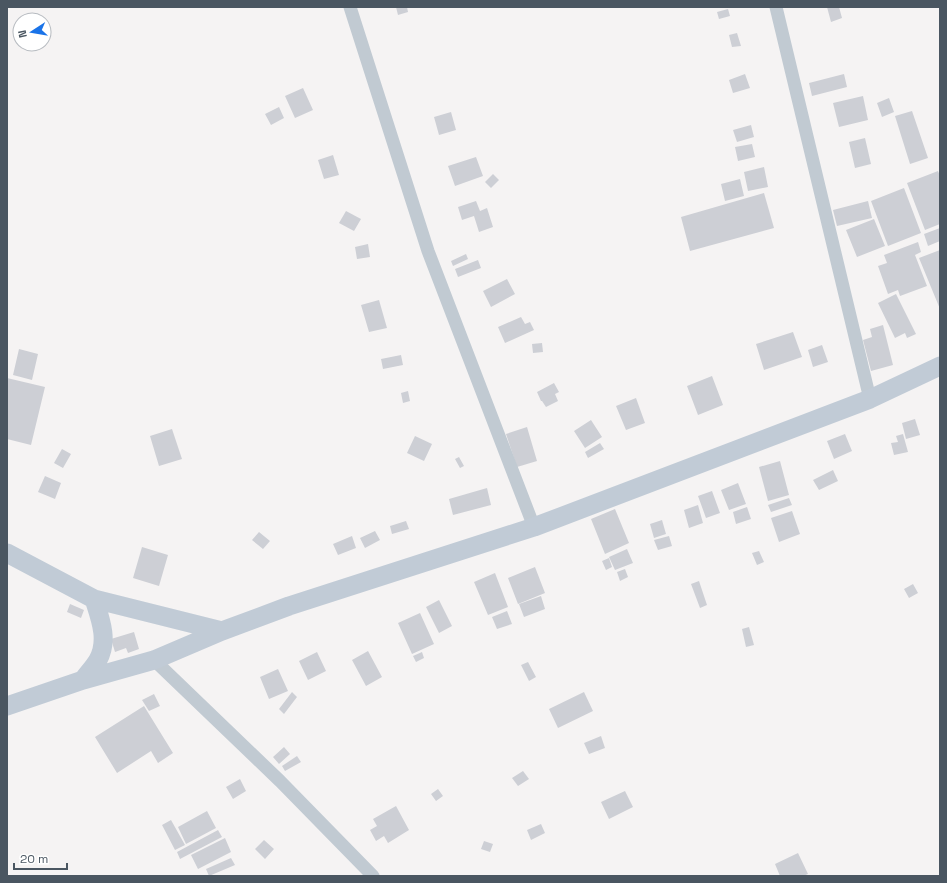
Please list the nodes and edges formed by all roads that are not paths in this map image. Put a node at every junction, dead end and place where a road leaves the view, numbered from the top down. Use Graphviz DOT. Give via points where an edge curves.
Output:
graph roads {
  1 [pos="350,7"];
  2 [pos="776,7"];
  3 [pos="940,366"];
  4 [pos="870,399"];
  5 [pos="534,527"];
  6 [pos="7,553"];
  7 [pos="94,599"];
  8 [pos="222,631"];
  9 [pos="154,660"];
  10 [pos="83,680"];
  11 [pos="7,706"];
  12 [pos="373,876"];
  1 -- 5 [label="street" via="428,251"];
  2 -- 4 [label="street"];
  3 -- 4 [label="main road"];
  4 -- 5 [label="main road"];
  5 -- 8 [label="main road" via="290,606"];
  6 -- 7 [label="main road"];
  7 -- 8 [label="main road"];
  7 -- 10 [label="main road" via="103,626 103,643 99,659"];
  8 -- 9 [label="main road"];
  9 -- 10 [label="main road"];
  9 -- 12 [label="street" via="280,781"];
  10 -- 11 [label="main road"];
}
